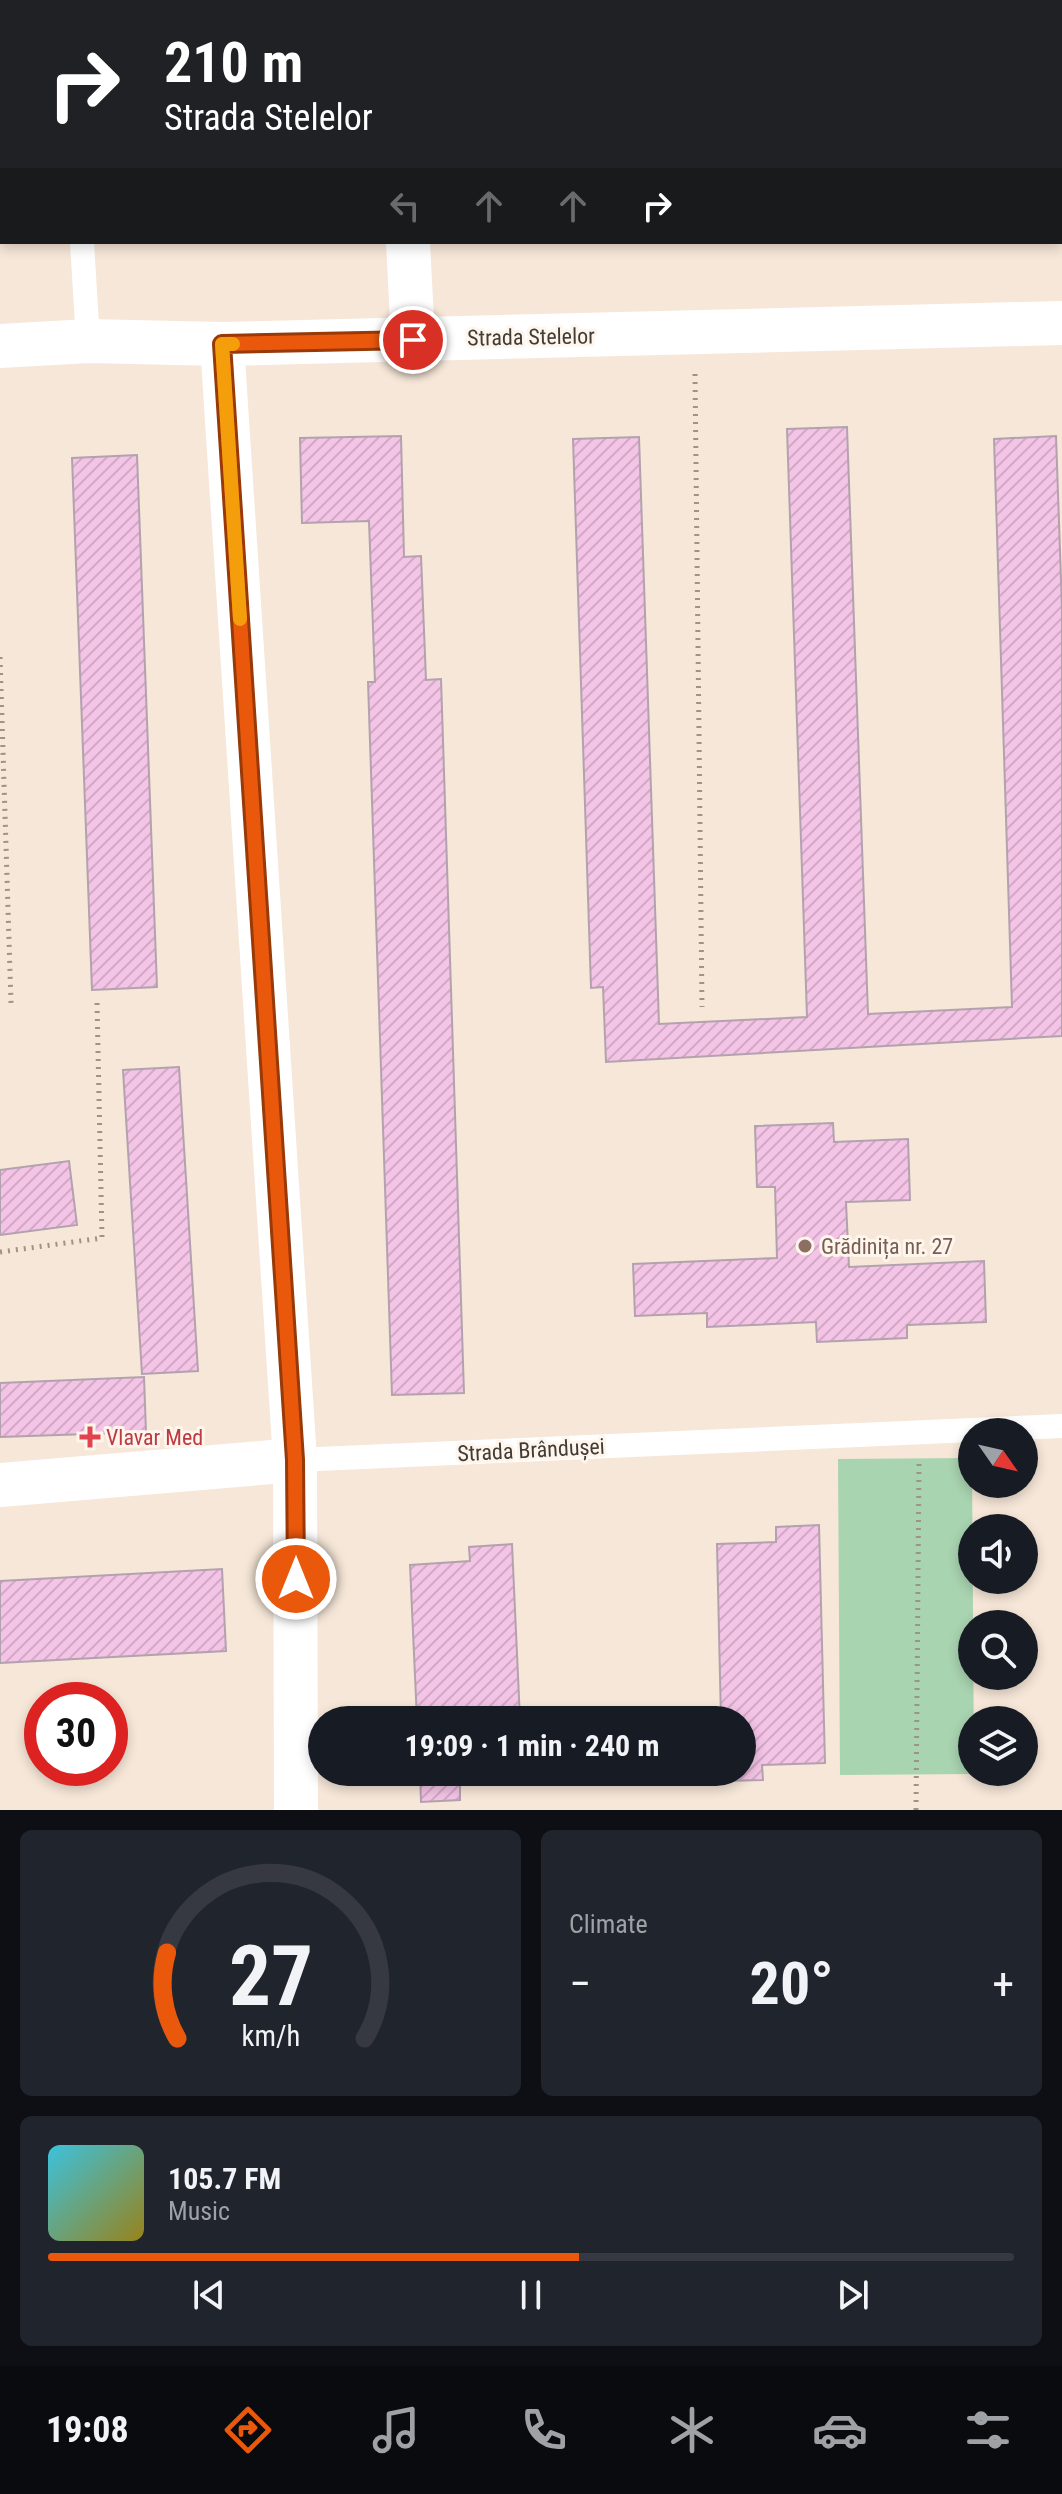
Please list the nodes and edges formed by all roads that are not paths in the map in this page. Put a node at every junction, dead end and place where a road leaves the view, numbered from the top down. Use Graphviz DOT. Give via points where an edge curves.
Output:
graph roads {
  1 [pos="82,244"];
  2 [pos="408,244"];
  3 [pos="1062,323"];
  4 [pos="413,340"];
  5 [pos="88,341"];
  6 [pos="222,344"];
  7 [pos="0,346"];
  8 [pos="1062,1426"];
  9 [pos="295,1460"];
  10 [pos="0,1485"];
  11 [pos="296,1810"];
  1 -- 5 [label="lane"];
  2 -- 4 [label="street"];
  3 -- 4 [label="street, Strada Stelelor"];
  4 -- 6 [label="street, Strada Stelelor"];
  5 -- 6 [label="street, Strada Stelelor"];
  5 -- 7 [label="street, Strada Stelelor"];
  6 -- 9 [label="street"];
  8 -- 9 [label="lane, Strada Brândușei"];
  9 -- 10 [label="street, Strada Brândușei"];
  9 -- 11 [label="street"];
}
